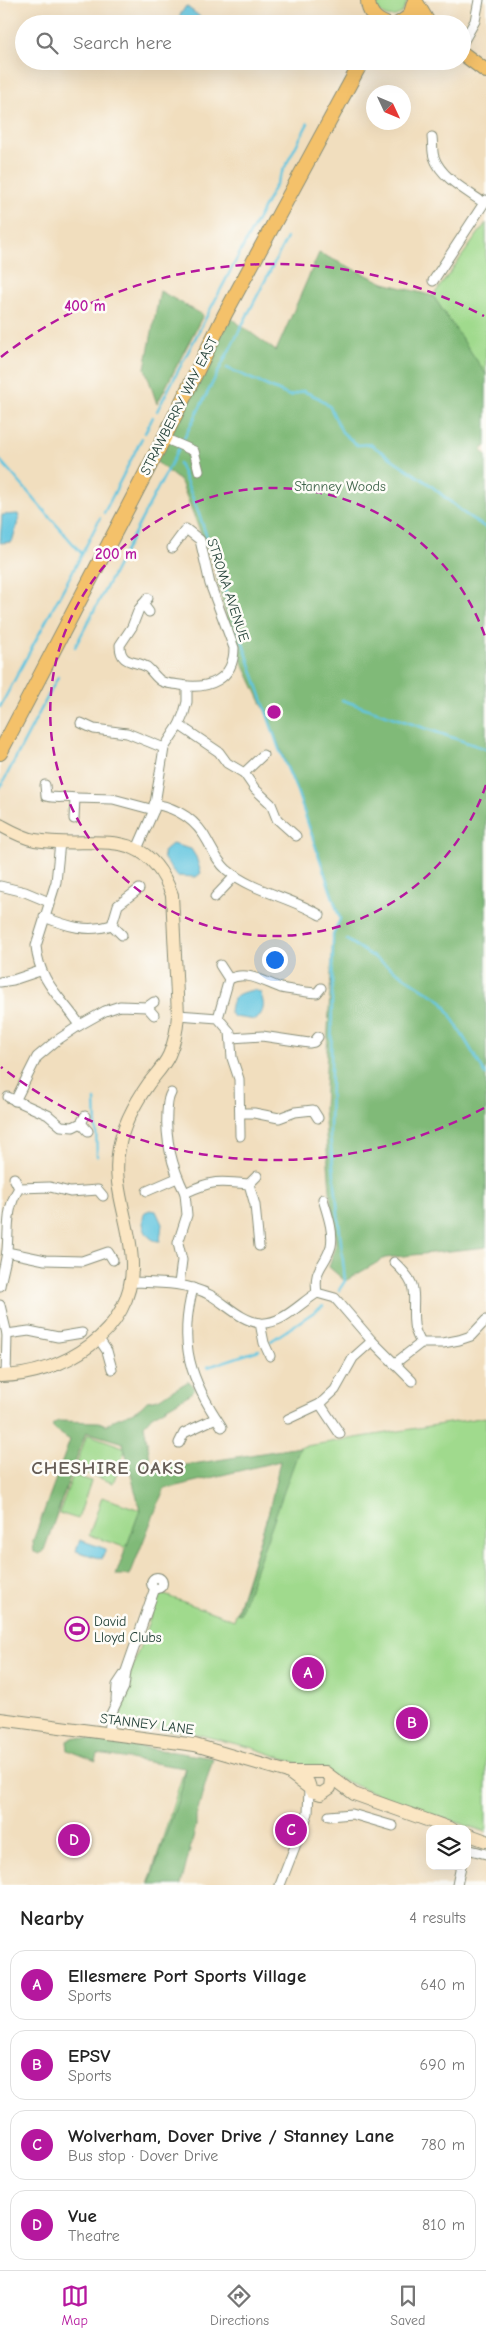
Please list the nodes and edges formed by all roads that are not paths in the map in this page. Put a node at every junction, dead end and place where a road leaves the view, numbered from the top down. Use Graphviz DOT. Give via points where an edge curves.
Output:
graph roads {
  1 [pos="479,0"];
  2 [pos="416,1"];
  3 [pos="410,15"];
  4 [pos="424,15"];
  5 [pos="471,28"];
  6 [pos="471,59"];
  7 [pos="357,70"];
  8 [pos="486,71"];
  9 [pos="432,137"];
  10 [pos="485,201"];
  11 [pos="433,281"];
  12 [pos="164,438"];
  13 [pos="200,471"];
  14 [pos="172,548"];
  15 [pos="149,612"];
  16 [pos="187,686"];
  17 [pos="81,723"];
  18 [pos="179,725"];
  19 [pos="164,748"];
  20 [pos="0,753"];
  21 [pos="263,754"];
  22 [pos="244,773"];
  23 [pos="46,785"];
  24 [pos="75,798"];
  25 [pos="154,807"];
  26 [pos="74,819"];
  27 [pos="0,825"];
  28 [pos="294,829"];
  29 [pos="60,842"];
  30 [pos="137,849"];
  31 [pos="235,876"];
  32 [pos="0,886"];
  33 [pos="139,889"];
  34 [pos="215,896"];
  35 [pos="49,902"];
  36 [pos="320,915"];
  37 [pos="44,917"];
  38 [pos="112,925"];
  39 [pos="122,935"];
  40 [pos="220,965"];
  41 [pos="40,971"];
  42 [pos="229,979"];
  43 [pos="0,982"];
  44 [pos="319,994"];
  45 [pos="154,1015"];
  46 [pos="178,1015"];
  47 [pos="218,1018"];
  48 [pos="80,1025"];
  49 [pos="231,1038"];
  50 [pos="316,1043"];
  51 [pos="158,1098"];
  52 [pos="316,1111"];
  53 [pos="241,1113"];
  54 [pos="88,1131"];
  55 [pos="240,1136"];
  56 [pos="257,1176"];
  57 [pos="14,1178"];
  58 [pos="177,1178"];
  59 [pos="249,1184"];
  60 [pos="19,1188"];
  61 [pos="101,1190"];
  62 [pos="147,1191"];
  63 [pos="185,1193"];
  64 [pos="322,1199"];
  65 [pos="260,1246"];
  66 [pos="7,1252"];
  67 [pos="110,1252"];
  68 [pos="400,1264"];
  69 [pos="131,1282"];
  70 [pos="179,1284"];
  71 [pos="0,1286"];
  72 [pos="193,1288"];
  73 [pos="317,1293"];
  74 [pos="0,1305"];
  75 [pos="486,1320"];
  76 [pos="260,1323"];
  77 [pos="82,1333"];
  78 [pos="8,1334"];
  79 [pos="99,1339"];
  80 [pos="372,1340"];
  81 [pos="420,1343"];
  82 [pos="4,1347"];
  83 [pos="270,1356"];
  84 [pos="394,1364"];
  85 [pos="112,1369"];
  86 [pos="3,1376"];
  87 [pos="412,1381"];
  88 [pos="320,1404"];
  89 [pos="216,1418"];
  90 [pos="288,1419"];
  91 [pos="222,1427"];
  92 [pos="340,1434"];
  93 [pos="178,1437"];
  94 [pos="155,1588"];
  95 [pos="0,1720"];
  96 [pos="109,1734"];
  97 [pos="288,1772"];
  98 [pos="313,1773"];
  99 [pos="330,1778"];
  100 [pos="309,1788"];
  101 [pos="325,1793"];
  102 [pos="354,1794"];
  103 [pos="387,1807"];
  104 [pos="308,1813"];
  105 [pos="334,1813"];
  106 [pos="382,1823"];
  107 [pos="440,1825"];
  108 [pos="393,1826"];
  109 [pos="471,1835"];
  110 [pos="486,1841"];
  111 [pos="471,1850"];
  112 [pos="486,1854"];
  113 [pos="460,1870"];
  114 [pos="280,1885"];
  115 [pos="457,1885"];
  1 -- 5 [label="street"];
  2 -- 3 [label="main road"];
  2 -- 4 [label="main road"];
  6 -- 8 [label="main road"];
  7 -- 12 [label="main road, STRAWBERRY WAY EAST" via="225,314"];
  9 -- 10 [label="street" via="437,164 454,181"];
  10 -- 11 [label="street"];
  12 -- 13 [label="street" via="194,451"];
  12 -- 20 [label="main road, STRAWBERRY WAY EAST"];
  14 -- 16 [label="street, STROMA AVENUE" via="186,529 200,540 210,584 234,648 234,659 224,676 207,685"];
  15 -- 16 [label="street" via="145,601 120,645 122,655 132,664 147,667 162,682"];
  16 -- 18 [label="street" via="187,702"];
  17 -- 19 [label="street" via="94,729 127,733"];
  18 -- 19 [label="street"];
  18 -- 22 [label="street"];
  19 -- 25 [label="street"];
  21 -- 22 [label="street"];
  22 -- 28 [label="street" via="273,808 277,819"];
  23 -- 24 [label="street" via="43,798"];
  24 -- 25 [label="street" via="113,799"];
  24 -- 26 [label="street"];
  25 -- 30 [label="street"];
  25 -- 31 [label="street" via="179,812 189,818 205,836 219,862"];
  27 -- 29 [label="street" via="35,840"];
  29 -- 30 [label="street" via="112,843"];
  29 -- 35 [label="street" via="56,882"];
  30 -- 46 [label="street" via="158,868 172,895"];
  31 -- 34 [label="street"];
  31 -- 36 [label="street"];
  32 -- 35 [label="street"];
  33 -- 38 [label="street" via="118,905"];
  35 -- 37 [label="street"];
  37 -- 38 [label="street" via="86,930"];
  37 -- 41 [label="street" via="36,946"];
  38 -- 39 [label="street"];
  40 -- 42 [label="street"];
  41 -- 43 [label="street"];
  41 -- 48 [label="street"];
  42 -- 44 [label="street" via="246,975 285,989"];
  42 -- 47 [label="street"];
  45 -- 48 [label="street" via="151,1004 129,1006 112,1009"];
  46 -- 47 [label="street"];
  46 -- 69 [label="street" via="177,1030 168,1056 131,1112 119,1148 116,1175 130,1243"];
  47 -- 49 [label="street"];
  48 -- 54 [label="street" via="37,1057 12,1099 48,1115 61,1126 73,1126 83,1120"];
  49 -- 50 [label="street" via="254,1035"];
  49 -- 53 [label="street" via="232,1058 239,1079"];
  51 -- 58 [label="street" via="169,1097 168,1148"];
  52 -- 53 [label="street" via="295,1112 279,1118 254,1112"];
  53 -- 55 [label="street"];
  56 -- 59 [label="street"];
  57 -- 60 [label="street"];
  58 -- 62 [label="street"];
  58 -- 63 [label="street"];
  59 -- 63 [label="street" via="218,1181"];
  59 -- 65 [label="street"];
  60 -- 61 [label="street" via="50,1187 70,1192"];
  60 -- 66 [label="street" via="8,1213"];
  63 -- 70 [label="street" via="187,1216 178,1243 182,1260"];
  64 -- 73 [label="street" via="331,1244 316,1275"];
  66 -- 67 [label="street" via="45,1260 82,1261"];
  66 -- 71 [label="street"];
  68 -- 81 [label="street" via="412,1285 414,1324"];
  69 -- 70 [label="street"];
  69 -- 79 [label="street" via="121,1310"];
  70 -- 72 [label="street"];
  72 -- 76 [label="street"];
  72 -- 89 [label="street" via="185,1323 189,1357 194,1377"];
  73 -- 76 [label="street" via="284,1316"];
  73 -- 80 [label="street" via="335,1298"];
  74 -- 78 [label="street"];
  75 -- 81 [label="street" via="471,1336 443,1343"];
  76 -- 83 [label="street"];
  77 -- 78 [label="street" via="58,1337 30,1331"];
  78 -- 82 [label="street"];
  79 -- 85 [label="street" via="107,1351"];
  79 -- 86 [label="street" via="78,1354 40,1371"];
  80 -- 84 [label="street"];
  80 -- 88 [label="street" via="353,1358 335,1390"];
  81 -- 84 [label="street"];
  82 -- 86 [label="street"];
  84 -- 87 [label="street"];
  88 -- 90 [label="street"];
  88 -- 92 [label="street"];
  89 -- 91 [label="street"];
  89 -- 93 [label="street"];
  94 -- 96 [label="street" via="126,1671 117,1685"];
  95 -- 96 [label="street, STANNEY LANE"];
  96 -- 97 [label="street, STANNEY LANE" via="202,1746"];
  97 -- 98 [label="street, STANNEY LANE"];
  97 -- 100 [label="street, STANNEY LANE"];
  98 -- 99 [label="street" via="325,1772"];
  98 -- 100 [label="street" via="309,1778"];
  99 -- 101 [label="street" via="331,1785"];
  99 -- 102 [label="street"];
  100 -- 101 [label="street" via="314,1793"];
  100 -- 104 [label="street"];
  101 -- 102 [label="street"];
  101 -- 104 [label="street"];
  102 -- 103 [label="street"];
  103 -- 106 [label="street"];
  103 -- 107 [label="street"];
  104 -- 114 [label="street"];
  105 -- 106 [label="street"];
  106 -- 108 [label="street"];
  109 -- 110 [label="street"];
  111 -- 112 [label="street"];
  113 -- 115 [label="street"];
}
